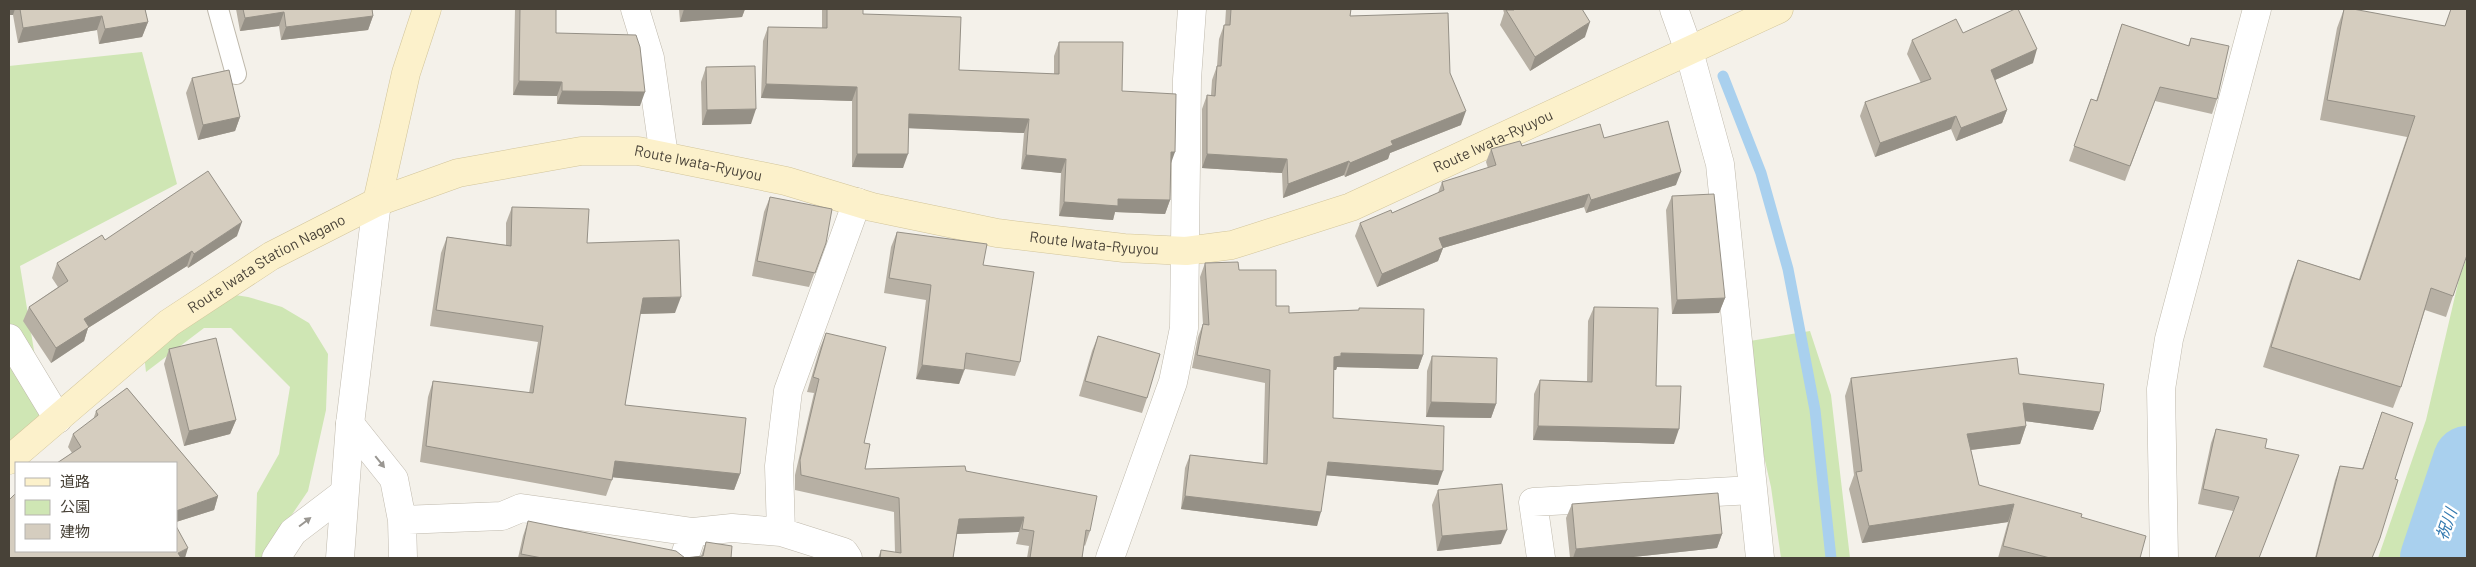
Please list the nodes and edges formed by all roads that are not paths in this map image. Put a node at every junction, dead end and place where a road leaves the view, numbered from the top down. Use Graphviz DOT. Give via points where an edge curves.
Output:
graph roads {
  1 [pos="218,9"];
  2 [pos="427,9"];
  3 [pos="635,9"];
  4 [pos="1192,9"];
  5 [pos="1674,9"];
  6 [pos="1779,9"];
  7 [pos="2257,9"];
  8 [pos="1689,51"];
  9 [pos="236,74"];
  10 [pos="664,156"];
  11 [pos="377,202"];
  12 [pos="857,202"];
  13 [pos="1186,250"];
  14 [pos="9,338"];
  15 [pos="58,419"];
  16 [pos="350,424"];
  17 [pos="9,460"];
  18 [pos="1753,490"];
  19 [pos="343,494"];
  20 [pos="402,520"];
  21 [pos="693,532"];
  22 [pos="781,532"];
  23 [pos="276,558"];
  24 [pos="340,558"];
  25 [pos="403,558"];
  26 [pos="684,558"];
  27 [pos="848,558"];
  28 [pos="1110,558"];
  29 [pos="1541,558"];
  30 [pos="1760,558"];
  31 [pos="2164,558"];
  1 -- 9 [label="lane"];
  2 -- 11 [label="main road" via="406,73"];
  3 -- 10 [label="street" via="650,58"];
  4 -- 13 [label="street" via="1187,79"];
  5 -- 8 [label="street"];
  6 -- 8 [label="main road, Route Iwata-Ryuyou"];
  7 -- 31 [label="street" via="2167,347 2160,389"];
  8 -- 13 [label="main road, Route Iwata-Ryuyou" via="1351,208 1232,245"];
  8 -- 18 [label="street" via="1720,164"];
  10 -- 11 [label="main road, Route Iwata-Ryuyou" via="638,151 581,151 458,173"];
  10 -- 12 [label="main road, Route Iwata-Ryuyou" via="786,181"];
  11 -- 15 [label="main road, Route Iwata Station Nagano" via="271,256 169,323"];
  11 -- 16 [label="street"];
  12 -- 13 [label="main road, Route Iwata-Ryuyou" via="997,233 1124,248"];
  12 -- 22 [label="street" via="788,391 779,466"];
  13 -- 28 [label="street" via="1184,328 1173,382"];
  14 -- 15 [label="street"];
  15 -- 17 [label="main road, Route Iwata Station Nagano"];
  16 -- 19 [label="street"];
  16 -- 20 [label="street, one-way" via="394,479"];
  18 -- 29 [label="street" via="1534,502"];
  18 -- 30 [label="street"];
  23 -- 19 [label="street, one-way" via="293,532"];
  19 -- 24 [label="street"];
  20 -- 21 [label="street" via="502,516 522,508"];
  20 -- 25 [label="street"];
  21 -- 22 [label="street" via="732,528"];
  21 -- 26 [label="street"];
  22 -- 27 [label="street" via="844,552"];
}
